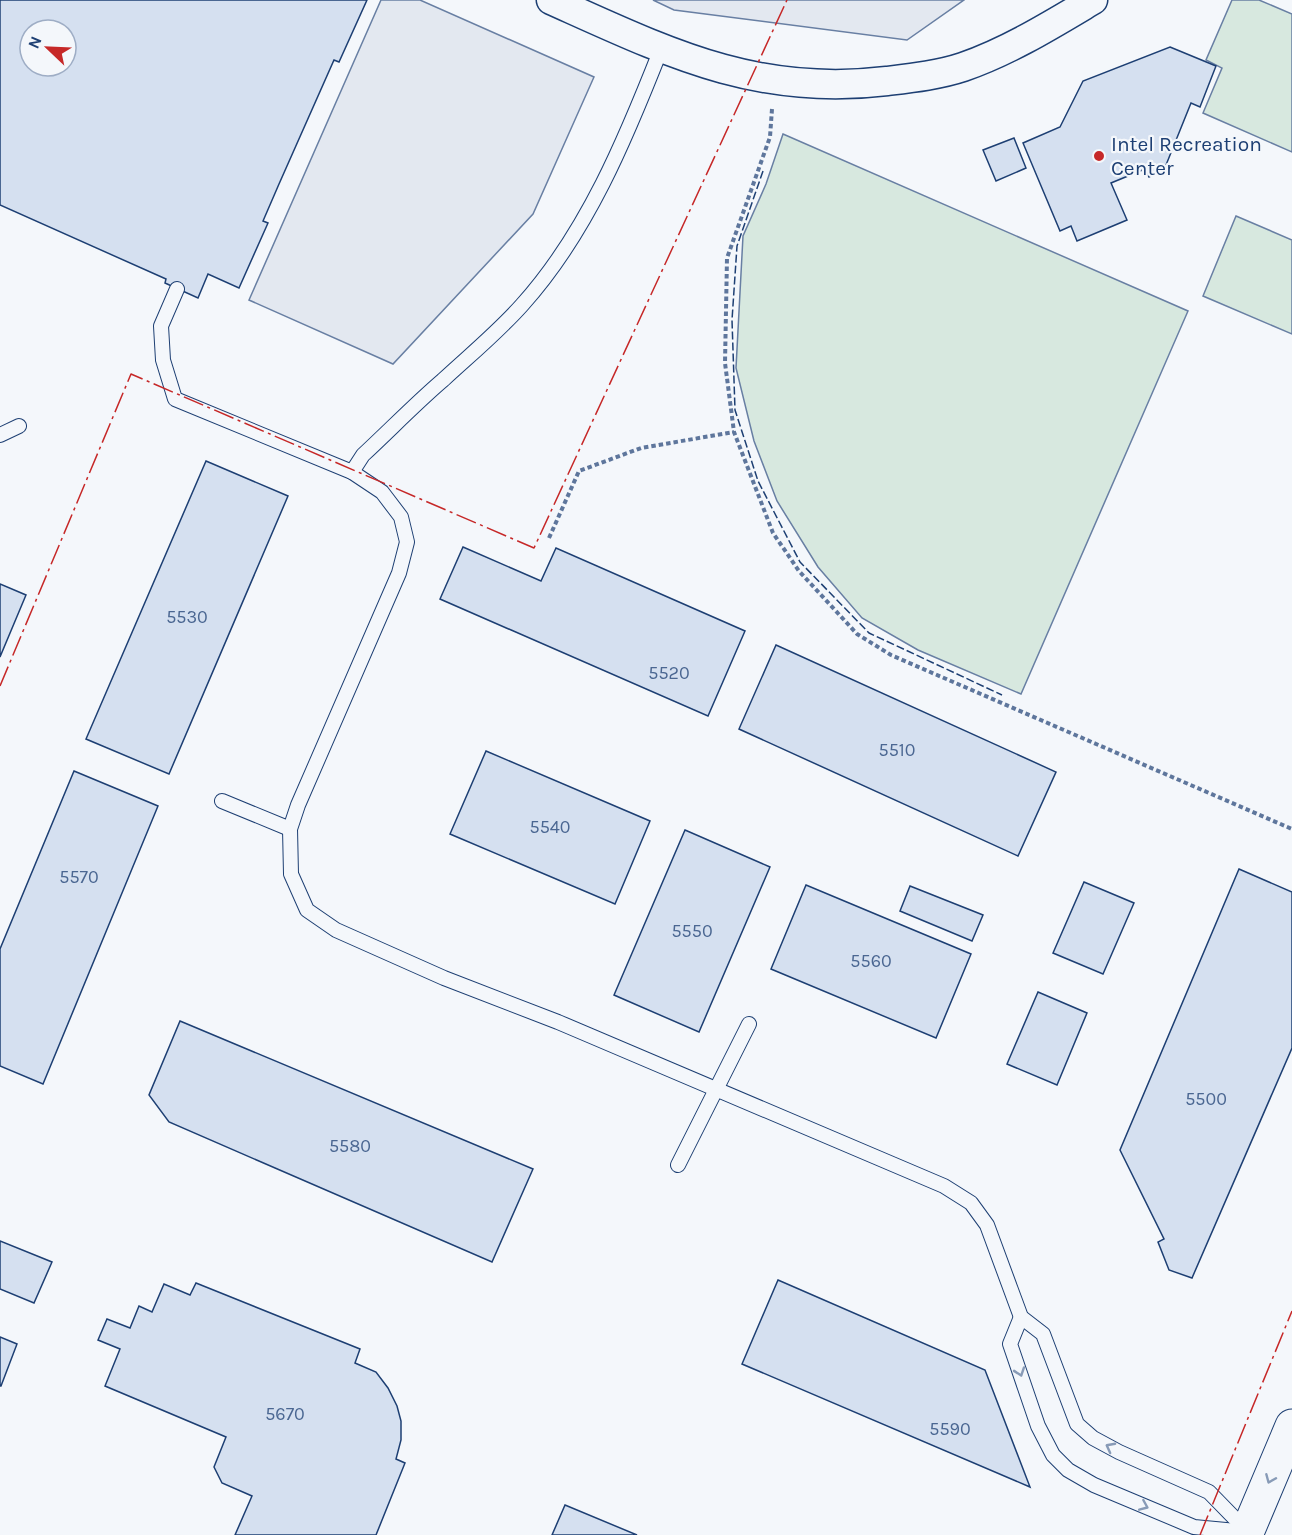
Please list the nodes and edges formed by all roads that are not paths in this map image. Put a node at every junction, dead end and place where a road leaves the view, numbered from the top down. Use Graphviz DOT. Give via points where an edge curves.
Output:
graph roads {
  1 [pos="551,0"];
  2 [pos="1093,0"];
  3 [pos="661,49"];
  4 [pos="177,289"];
  5 [pos="19,426"];
  6 [pos="0,435"];
  7 [pos="352,472"];
  8 [pos="222,801"];
  9 [pos="290,830"];
  10 [pos="749,1024"];
  11 [pos="717,1090"];
  12 [pos="678,1165"];
  13 [pos="1022,1317"];
  14 [pos="1292,1426"];
  15 [pos="1251,1534"];
  1 -- 3 [label="street"];
  2 -- 3 [label="street" via="1018,43 963,67 864,84 833,86 774,81 714,68"];
  3 -- 7 [label="lane" via="598,192 546,274 523,304 363,455"];
  4 -- 7 [label="lane" via="161,326 163,360 175,399"];
  5 -- 6 [label="lane"];
  7 -- 9 [label="lane" via="382,492 401,517 407,542 399,573"];
  8 -- 9 [label="lane"];
  9 -- 11 [label="lane" via="291,874 307,910 336,930"];
  10 -- 11 [label="lane"];
  11 -- 12 [label="lane"];
  11 -- 13 [label="lane" via="944,1186 971,1203 987,1225"];
  15 -- 13 [label="lane, one-way" via="1209,1492 1119,1452 1077,1424 1043,1334"];
  13 -- 15 [label="lane, one-way" via="1010,1344 1038,1426 1053,1455 1068,1470 1194,1527"];
  14 -- 15 [label="main road, one-way"];
}
